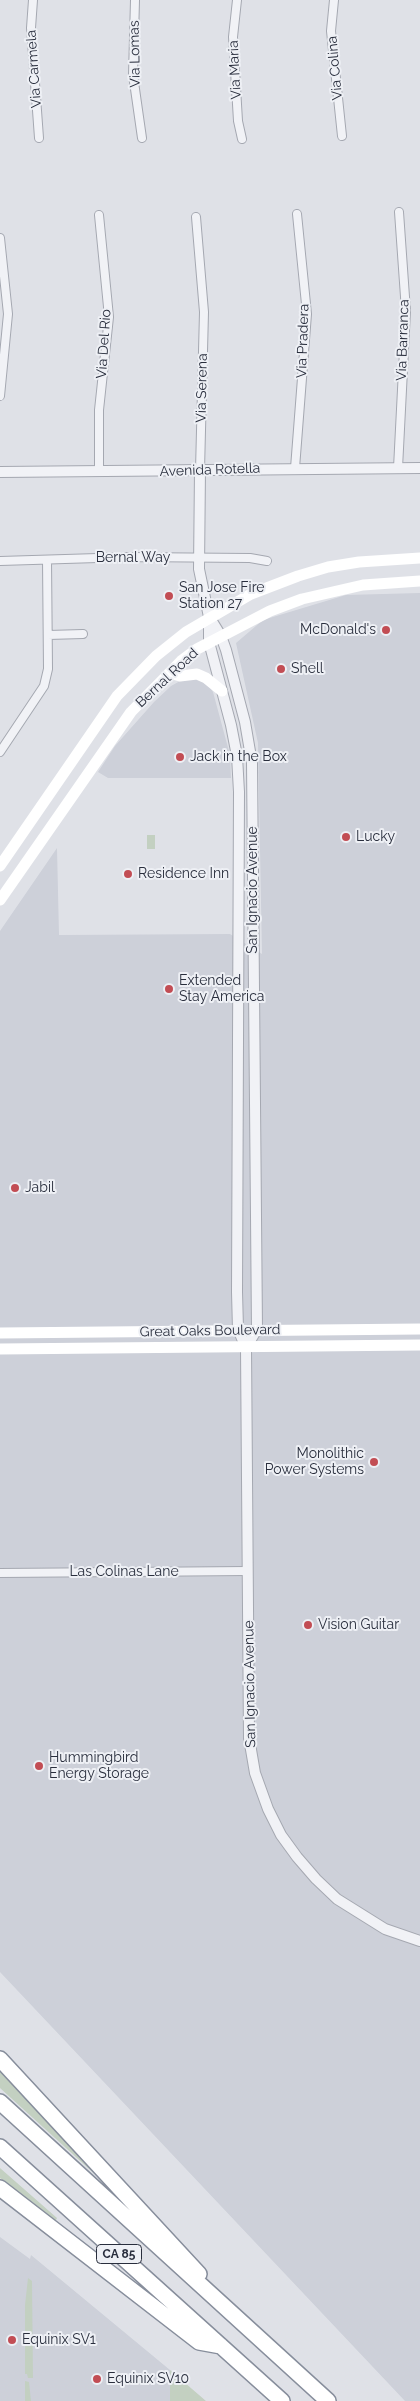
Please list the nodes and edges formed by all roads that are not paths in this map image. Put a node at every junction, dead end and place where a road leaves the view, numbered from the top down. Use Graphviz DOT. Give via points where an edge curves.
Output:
graph roads {
  1 [pos="33,0"];
  2 [pos="135,0"];
  3 [pos="237,0"];
  4 [pos="334,0"];
  5 [pos="342,136"];
  6 [pos="39,138"];
  7 [pos="142,138"];
  8 [pos="242,139"];
  9 [pos="399,212"];
  10 [pos="297,214"];
  11 [pos="99,215"];
  12 [pos="196,217"];
  13 [pos="0,238"];
  14 [pos="0,396"];
  15 [pos="295,468"];
  16 [pos="398,468"];
  17 [pos="420,468"];
  18 [pos="200,470"];
  19 [pos="0,472"];
  20 [pos="99,472"];
  21 [pos="420,558"];
  22 [pos="198,559"];
  23 [pos="47,560"];
  24 [pos="0,561"];
  25 [pos="267,561"];
  26 [pos="419,579"];
  27 [pos="209,617"];
  28 [pos="83,634"];
  29 [pos="48,635"];
  30 [pos="221,636"];
  31 [pos="209,642"];
  32 [pos="170,673"];
  33 [pos="222,691"];
  34 [pos="0,752"];
  35 [pos="0,866"];
  36 [pos="238,883"];
  37 [pos="254,888"];
  38 [pos="0,900"];
  39 [pos="238,1329"];
  40 [pos="257,1329"];
  41 [pos="420,1329"];
  42 [pos="0,1333"];
  43 [pos="45,1333"];
  44 [pos="420,1345"];
  45 [pos="45,1348"];
  46 [pos="246,1348"];
  47 [pos="0,1349"];
  48 [pos="248,1572"];
  49 [pos="0,1573"];
  50 [pos="420,1941"];
  51 [pos="0,2059"];
  52 [pos="0,2102"];
  53 [pos="0,2146"];
  54 [pos="0,2188"];
  55 [pos="211,2295"];
  56 [pos="222,2347"];
  57 [pos="282,2401"];
  58 [pos="328,2401"];
  1 -- 6 [label="street, Via Carmela" via="31,28"];
  2 -- 7 [label="street, Via Lomas" via="133,75"];
  3 -- 8 [label="street, Via Maria" via="233,37"];
  4 -- 5 [label="street, Via Colina" via="332,31"];
  9 -- 16 [label="street, Via Barranca" via="406,311"];
  10 -- 15 [label="street, Via Pradera" via="307,314"];
  11 -- 20 [label="street, Via Del Rio" via="109,317 98,410"];
  12 -- 18 [label="street, Via Serena" via="204,312"];
  13 -- 14 [label="street" via="8,314"];
  15 -- 16 [label="street, Avenida Rotella"];
  15 -- 18 [label="street, Avenida Rotella"];
  16 -- 17 [label="street, Avenida Rotella"];
  18 -- 20 [label="street, Avenida Rotella"];
  18 -- 22 [label="street, Via Serena"];
  19 -- 20 [label="street, Avenida Rotella"];
  21 -- 27 [label="main road, Bernal Road" via="359,562 315,571 267,588"];
  22 -- 23 [label="street, Bernal Way"];
  22 -- 25 [label="street, Bernal Way" via="250,558"];
  22 -- 27 [label="street, San Ignacio Avenue"];
  23 -- 24 [label="street, Bernal Way"];
  23 -- 29 [label="street"];
  26 -- 30 [label="main road, Bernal Road" via="364,584 319,594 270,611"];
  27 -- 30 [label="street, San Ignacio Avenue"];
  27 -- 31 [label="street, San Ignacio Avenue"];
  27 -- 35 [label="main road, Bernal Road" via="156,656 117,696"];
  28 -- 29 [label="street"];
  29 -- 34 [label="street" via="48,669 44,686"];
  30 -- 31 [label="main road, Bernal Road"];
  30 -- 37 [label="street, San Ignacio Avenue" via="252,755"];
  31 -- 32 [label="main road, Bernal Road"];
  31 -- 33 [label="street, San Ignacio Avenue"];
  32 -- 33 [label="main road" via="180,676 197,674"];
  32 -- 38 [label="main road, Bernal Road" via="115,732"];
  33 -- 36 [label="street, San Ignacio Avenue" via="237,756"];
  36 -- 37 [label="street"];
  36 -- 39 [label="street, San Ignacio Avenue"];
  37 -- 40 [label="street, San Ignacio Avenue"];
  39 -- 40 [label="main road, Great Oaks Boulevard"];
  39 -- 43 [label="main road, Great Oaks Boulevard"];
  39 -- 46 [label="street, San Ignacio Avenue"];
  40 -- 41 [label="main road, Great Oaks Boulevard"];
  40 -- 46 [label="street"];
  42 -- 43 [label="main road, Great Oaks Boulevard"];
  43 -- 45 [label="main road"];
  44 -- 46 [label="main road, Great Oaks Boulevard"];
  45 -- 46 [label="main road, Great Oaks Boulevard"];
  45 -- 47 [label="main road, Great Oaks Boulevard"];
  46 -- 48 [label="street, San Ignacio Avenue"];
  48 -- 49 [label="street, Las Colinas Lane"];
  48 -- 50 [label="street, San Ignacio Avenue" via="249,1738 255,1773 268,1809 297,1857 337,1899 385,1929"];
  51 -- 55 [label="highway" via="196,2268"];
  52 -- 55 [label="highway, CA 85"];
  53 -- 56 [label="highway, CA 85"];
  54 -- 56 [label="highway" via="199,2342"];
  55 -- 58 [label="highway, CA 85"];
  56 -- 57 [label="highway, CA 85"];
}
